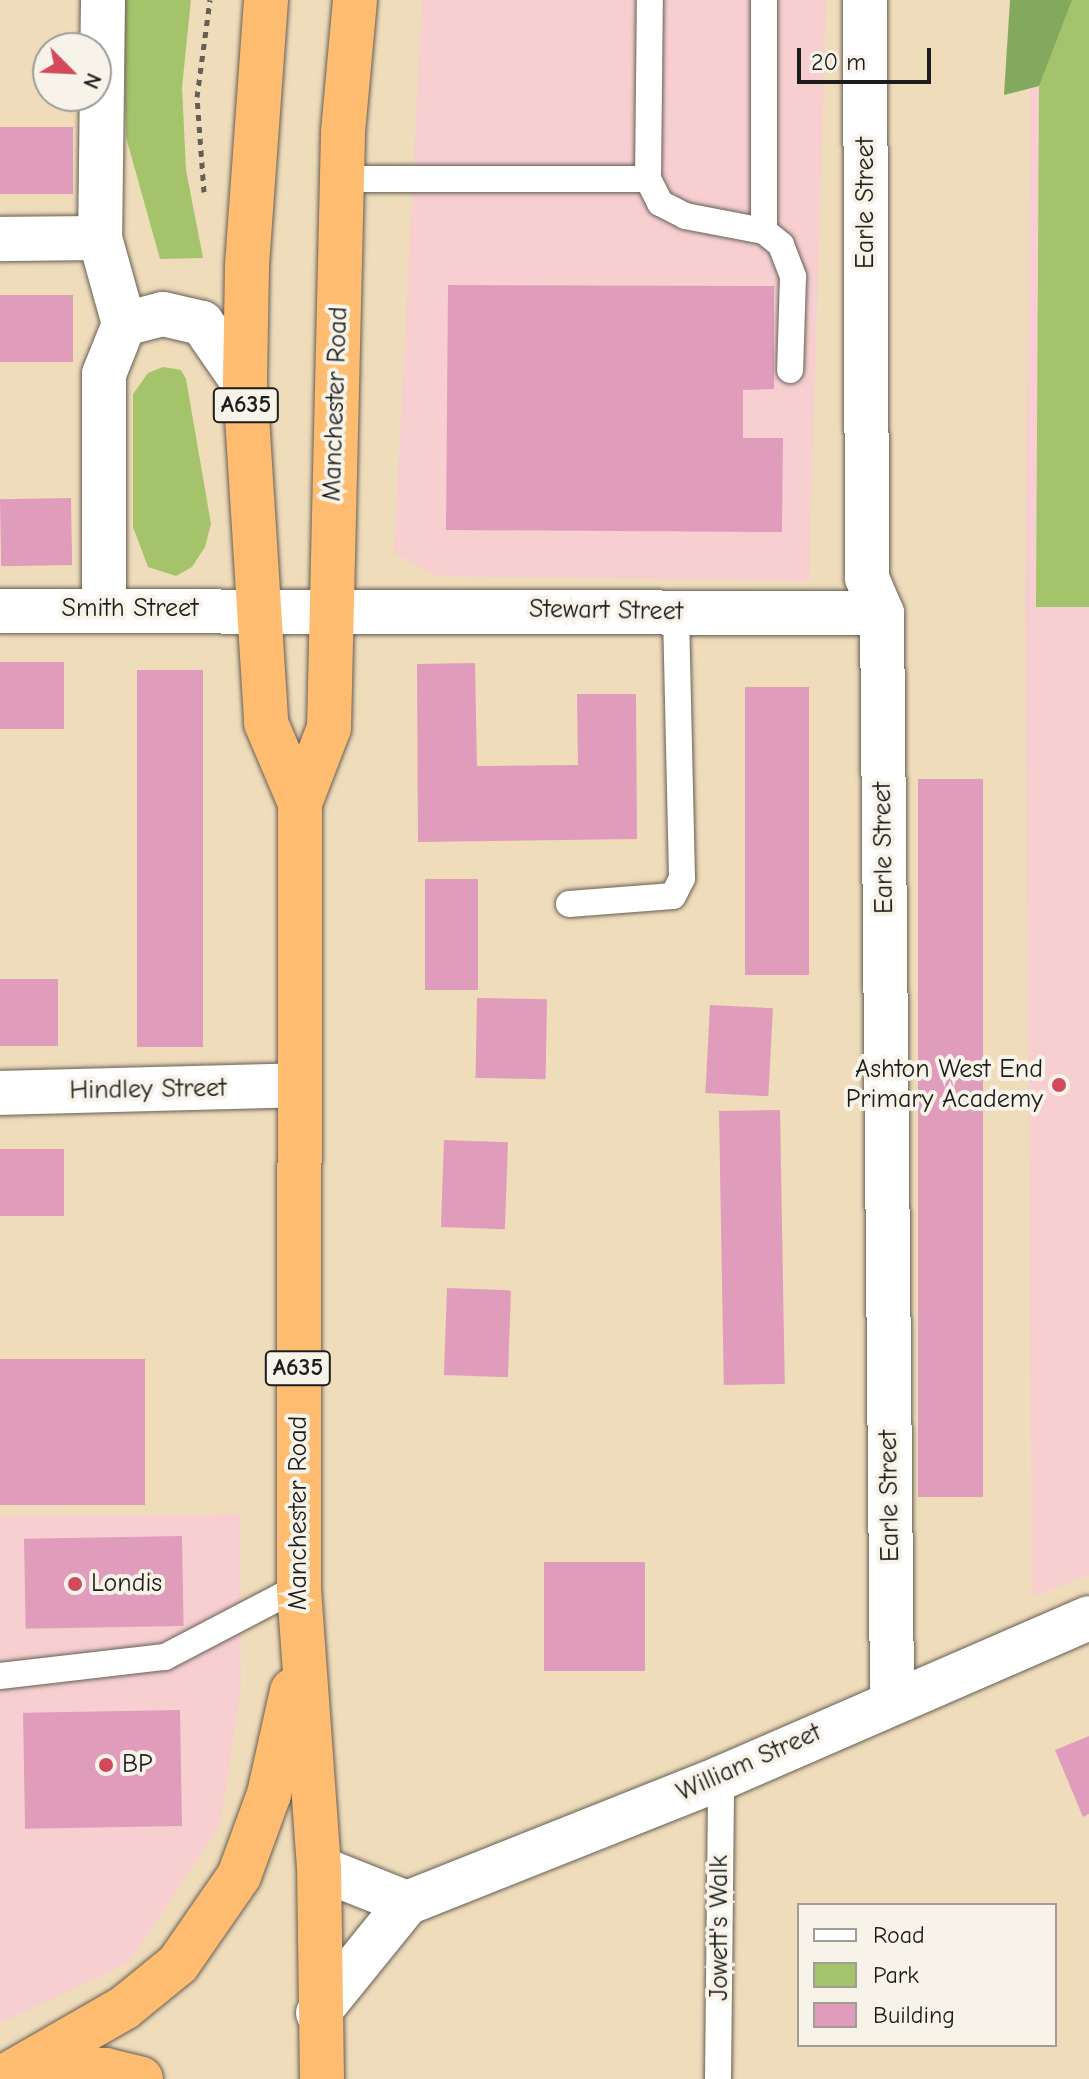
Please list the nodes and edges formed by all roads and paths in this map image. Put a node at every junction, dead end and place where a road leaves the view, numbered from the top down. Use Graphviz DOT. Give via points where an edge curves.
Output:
graph roads {
  1 [pos="103,0"];
  2 [pos="210,0"];
  3 [pos="355,0"];
  4 [pos="650,0"];
  5 [pos="764,0"];
  6 [pos="865,0"];
  7 [pos="268,4"];
  8 [pos="342,179"];
  9 [pos="648,179"];
  10 [pos="206,204"];
  11 [pos="764,231"];
  12 [pos="100,238"];
  13 [pos="0,239"];
  14 [pos="124,324"];
  15 [pos="790,370"];
  16 [pos="245,385"];
  17 [pos="104,607"];
  18 [pos="260,610"];
  19 [pos="329,610"];
  20 [pos="0,611"];
  21 [pos="676,612"];
  22 [pos="882,613"];
  23 [pos="300,803"];
  24 [pos="569,904"];
  25 [pos="297,1085"];
  26 [pos="0,1093"];
  27 [pos="299,1587"];
  28 [pos="1089,1618"];
  29 [pos="301,1650"];
  30 [pos="0,1676"];
  31 [pos="892,1699"];
  32 [pos="721,1778"];
  33 [pos="319,1868"];
  34 [pos="407,1903"];
  35 [pos="318,2013"];
  36 [pos="13,2074"];
  37 [pos="141,2079"];
  38 [pos="322,2079"];
  39 [pos="718,2079"];
  1 -- 12 [label="street"];
  2 -- 10 [label="path" via="197,97"];
  3 -- 8 [label="highway, Manchester Road / A635"];
  4 -- 9 [label="lane"];
  5 -- 11 [label="lane"];
  6 -- 22 [label="street, Earle Street" via="867,578"];
  7 -- 16 [label="highway, Manchester Road / A635"];
  8 -- 9 [label="lane"];
  8 -- 19 [label="highway, Manchester Road / A635"];
  9 -- 11 [label="lane" via="660,203 685,216"];
  11 -- 15 [label="lane" via="781,245 793,277"];
  12 -- 13 [label="street"];
  12 -- 14 [label="street"];
  14 -- 16 [label="street" via="163,314 202,323"];
  14 -- 17 [label="street" via="104,374"];
  16 -- 18 [label="highway, Manchester Road / A635"];
  17 -- 18 [label="street, Smith Street"];
  17 -- 20 [label="street, Smith Street"];
  18 -- 19 [label="street, Smith Street"];
  18 -- 23 [label="highway, Manchester Road / A635" via="266,723"];
  19 -- 21 [label="street, Stewart Street"];
  19 -- 23 [label="highway, Manchester Road / A635" via="329,728"];
  21 -- 22 [label="street, Stewart Street"];
  21 -- 24 [label="lane" via="682,878 673,896"];
  22 -- 31 [label="street, Earle Street"];
  23 -- 25 [label="highway, Manchester Road / A635"];
  25 -- 26 [label="street, Hindley Street"];
  25 -- 27 [label="highway, Manchester Road / A635"];
  27 -- 29 [label="highway, Manchester Road / A635"];
  27 -- 30 [label="lane" via="165,1657"];
  28 -- 31 [label="street, William Street"];
  29 -- 33 [label="highway, Manchester Road / A635"];
  29 -- 36 [label="highway, A635" via="269,1794 239,1876 178,1964 124,2008"];
  31 -- 32 [label="street, William Street"];
  32 -- 34 [label="street, William Street"];
  32 -- 39 [label="lane, Jowett's Walk"];
  33 -- 34 [label="street"];
  33 -- 35 [label="highway, Manchester Road / A635"];
  34 -- 35 [label="street, William Street"];
  35 -- 38 [label="highway, Manchester Road / A635"];
  36 -- 37 [label="highway, A635" via="106,2070"];
}
